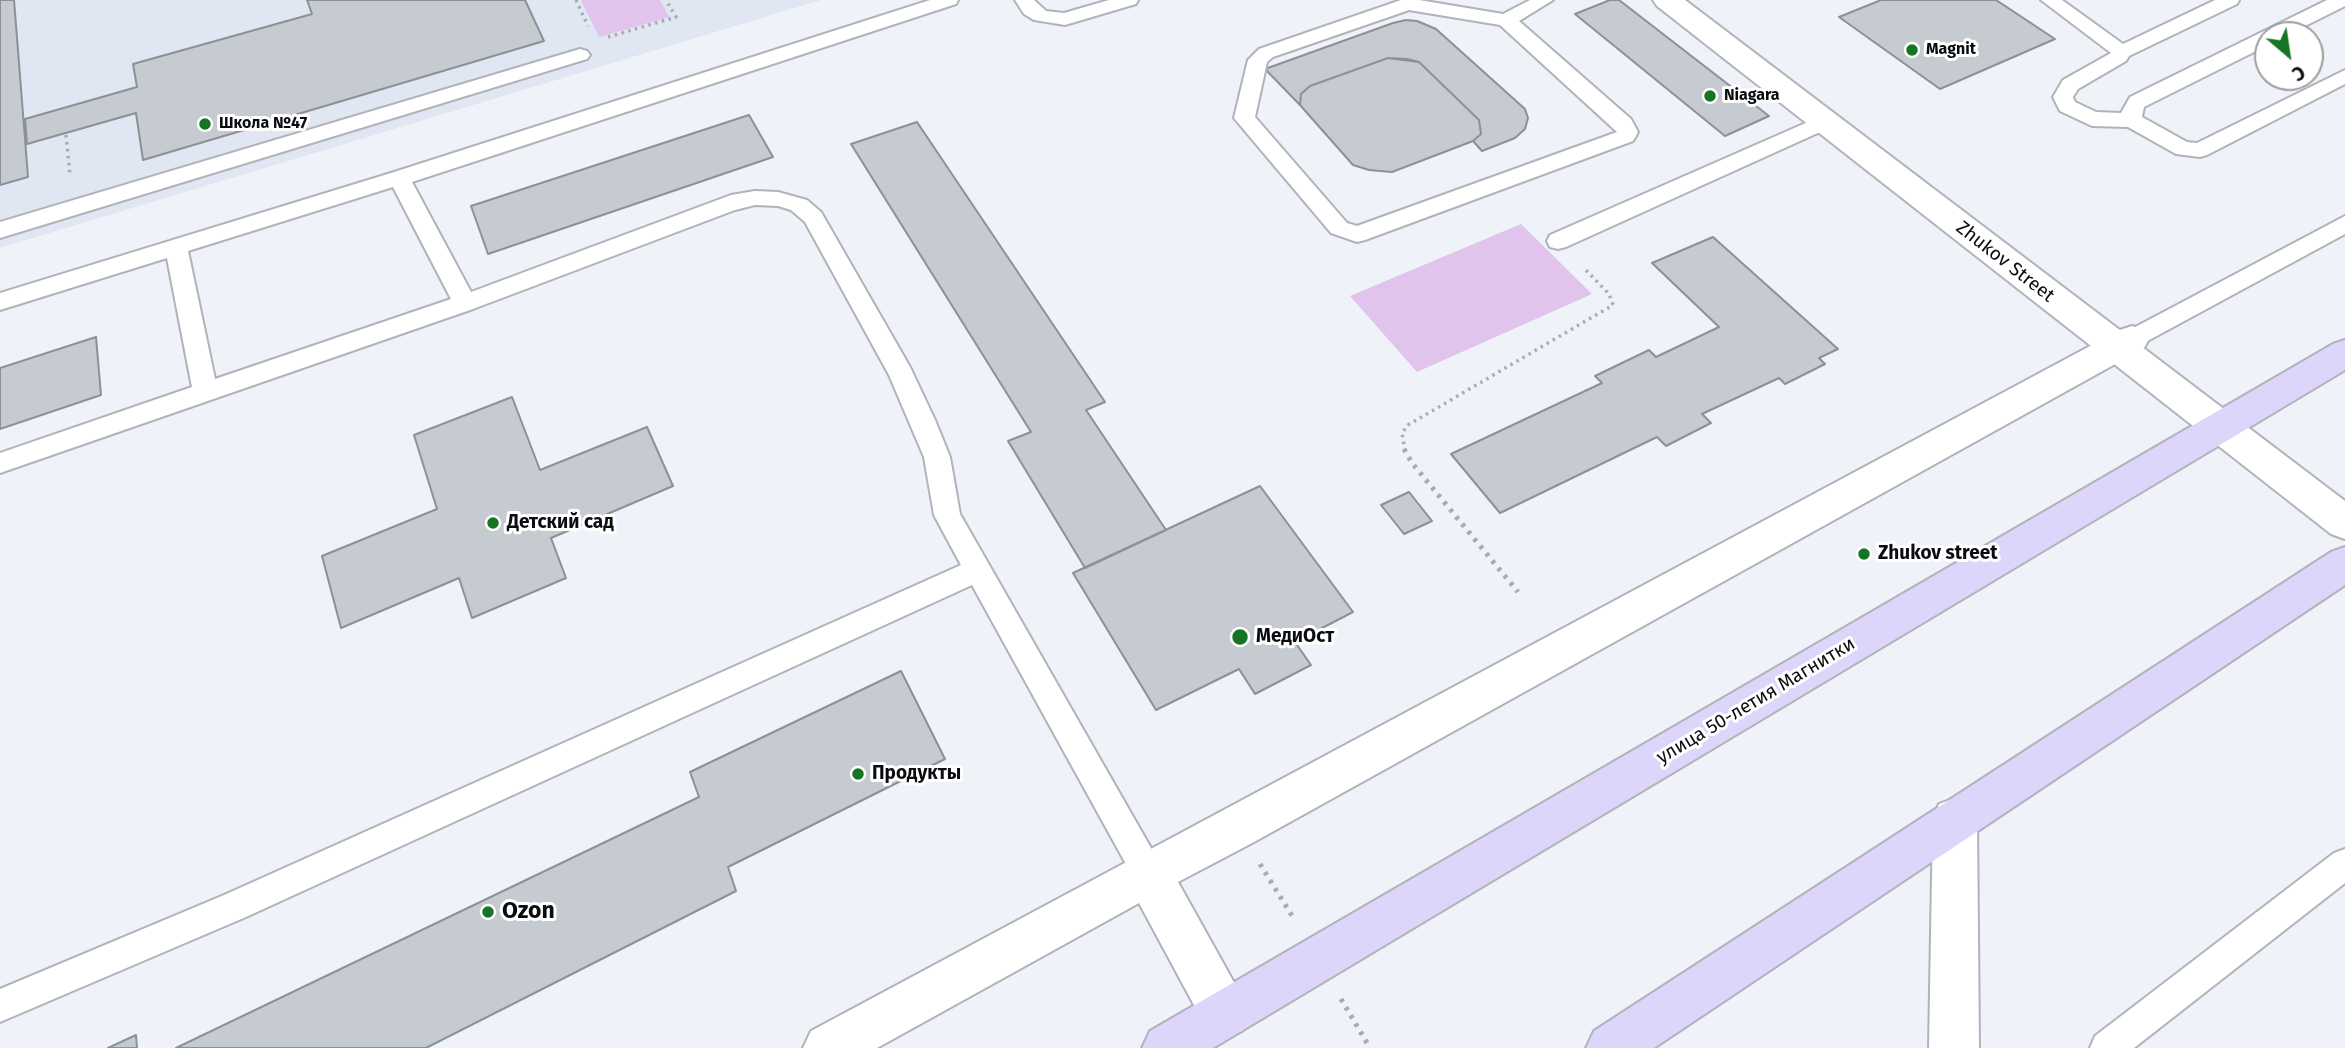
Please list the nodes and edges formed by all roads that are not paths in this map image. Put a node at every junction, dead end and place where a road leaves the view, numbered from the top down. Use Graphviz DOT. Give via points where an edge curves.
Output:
graph roads {
  1 [pos="949,0"];
  2 [pos="1024,0"];
  3 [pos="1129,0"];
  4 [pos="1544,0"];
  5 [pos="1667,0"];
  6 [pos="2050,0"];
  7 [pos="2230,0"];
  8 [pos="2342,0"];
  9 [pos="1506,20"];
  10 [pos="2300,21"];
  11 [pos="2254,44"];
  12 [pos="2122,52"];
  13 [pos="580,55"];
  14 [pos="2345,76"];
  15 [pos="2132,120"];
  16 [pos="1824,122"];
  17 [pos="399,178"];
  18 [pos="2345,223"];
  19 [pos="0,230"];
  20 [pos="1558,241"];
  21 [pos="176,247"];
  22 [pos="0,302"];
  23 [pos="465,303"];
  24 [pos="2124,343"];
  25 [pos="2345,353"];
  26 [pos="206,394"];
  27 [pos="2219,428"];
  28 [pos="0,463"];
  29 [pos="2345,523"];
  30 [pos="2345,564"];
  31 [pos="978,570"];
  32 [pos="1955,819"];
  33 [pos="2345,864"];
  34 [pos="1148,873"];
  35 [pos="0,1006"];
  36 [pos="1224,1014"];
  37 [pos="828,1048"];
  38 [pos="1167,1048"];
  39 [pos="1611,1048"];
  40 [pos="1954,1048"];
  41 [pos="2107,1048"];
  1 -- 17 [label="lane"];
  2 -- 3 [label="lane" via="1041,16 1065,19"];
  4 -- 9 [label="lane"];
  5 -- 16 [label="street, Zhukov Street"];
  6 -- 12 [label="lane"];
  7 -- 12 [label="lane"];
  8 -- 10 [label="lane"];
  9 -- 9 [label="lane" via="1408,5 1266,53 1258,60 1244,118 1339,228 1357,234 1626,136 1624,124"];
  11 -- 15 [label="lane" via="2137,102 2131,110"];
  12 -- 15 [label="lane" via="2070,85 2063,97 2067,106 2092,119"];
  13 -- 19 [label="lane"];
  14 -- 15 [label="lane" via="2196,151 2176,146"];
  16 -- 20 [label="lane"];
  16 -- 24 [label="street, Zhukov Street"];
  17 -- 21 [label="lane"];
  17 -- 23 [label="lane"];
  18 -- 24 [label="lane"];
  21 -- 22 [label="lane"];
  21 -- 26 [label="lane"];
  23 -- 26 [label="lane"];
  23 -- 31 [label="lane" via="731,203 755,198 799,205 813,217 901,374 937,457 947,515"];
  24 -- 27 [label="street, Zhukov Street"];
  24 -- 34 [label="street"];
  25 -- 27 [label="main road, улица 50-летия Магнитки"];
  26 -- 28 [label="lane"];
  27 -- 29 [label="street, Zhukov Street"];
  27 -- 36 [label="main road, улица 50-летия Магнитки"];
  30 -- 32 [label="main road"];
  31 -- 34 [label="lane"];
  31 -- 35 [label="lane" via="235,906"];
  32 -- 39 [label="main road"];
  32 -- 40 [label="street"];
  33 -- 41 [label="lane"];
  34 -- 36 [label="street"];
  34 -- 37 [label="street"];
  36 -- 38 [label="main road, улица 50-летия Магнитки"];
}
